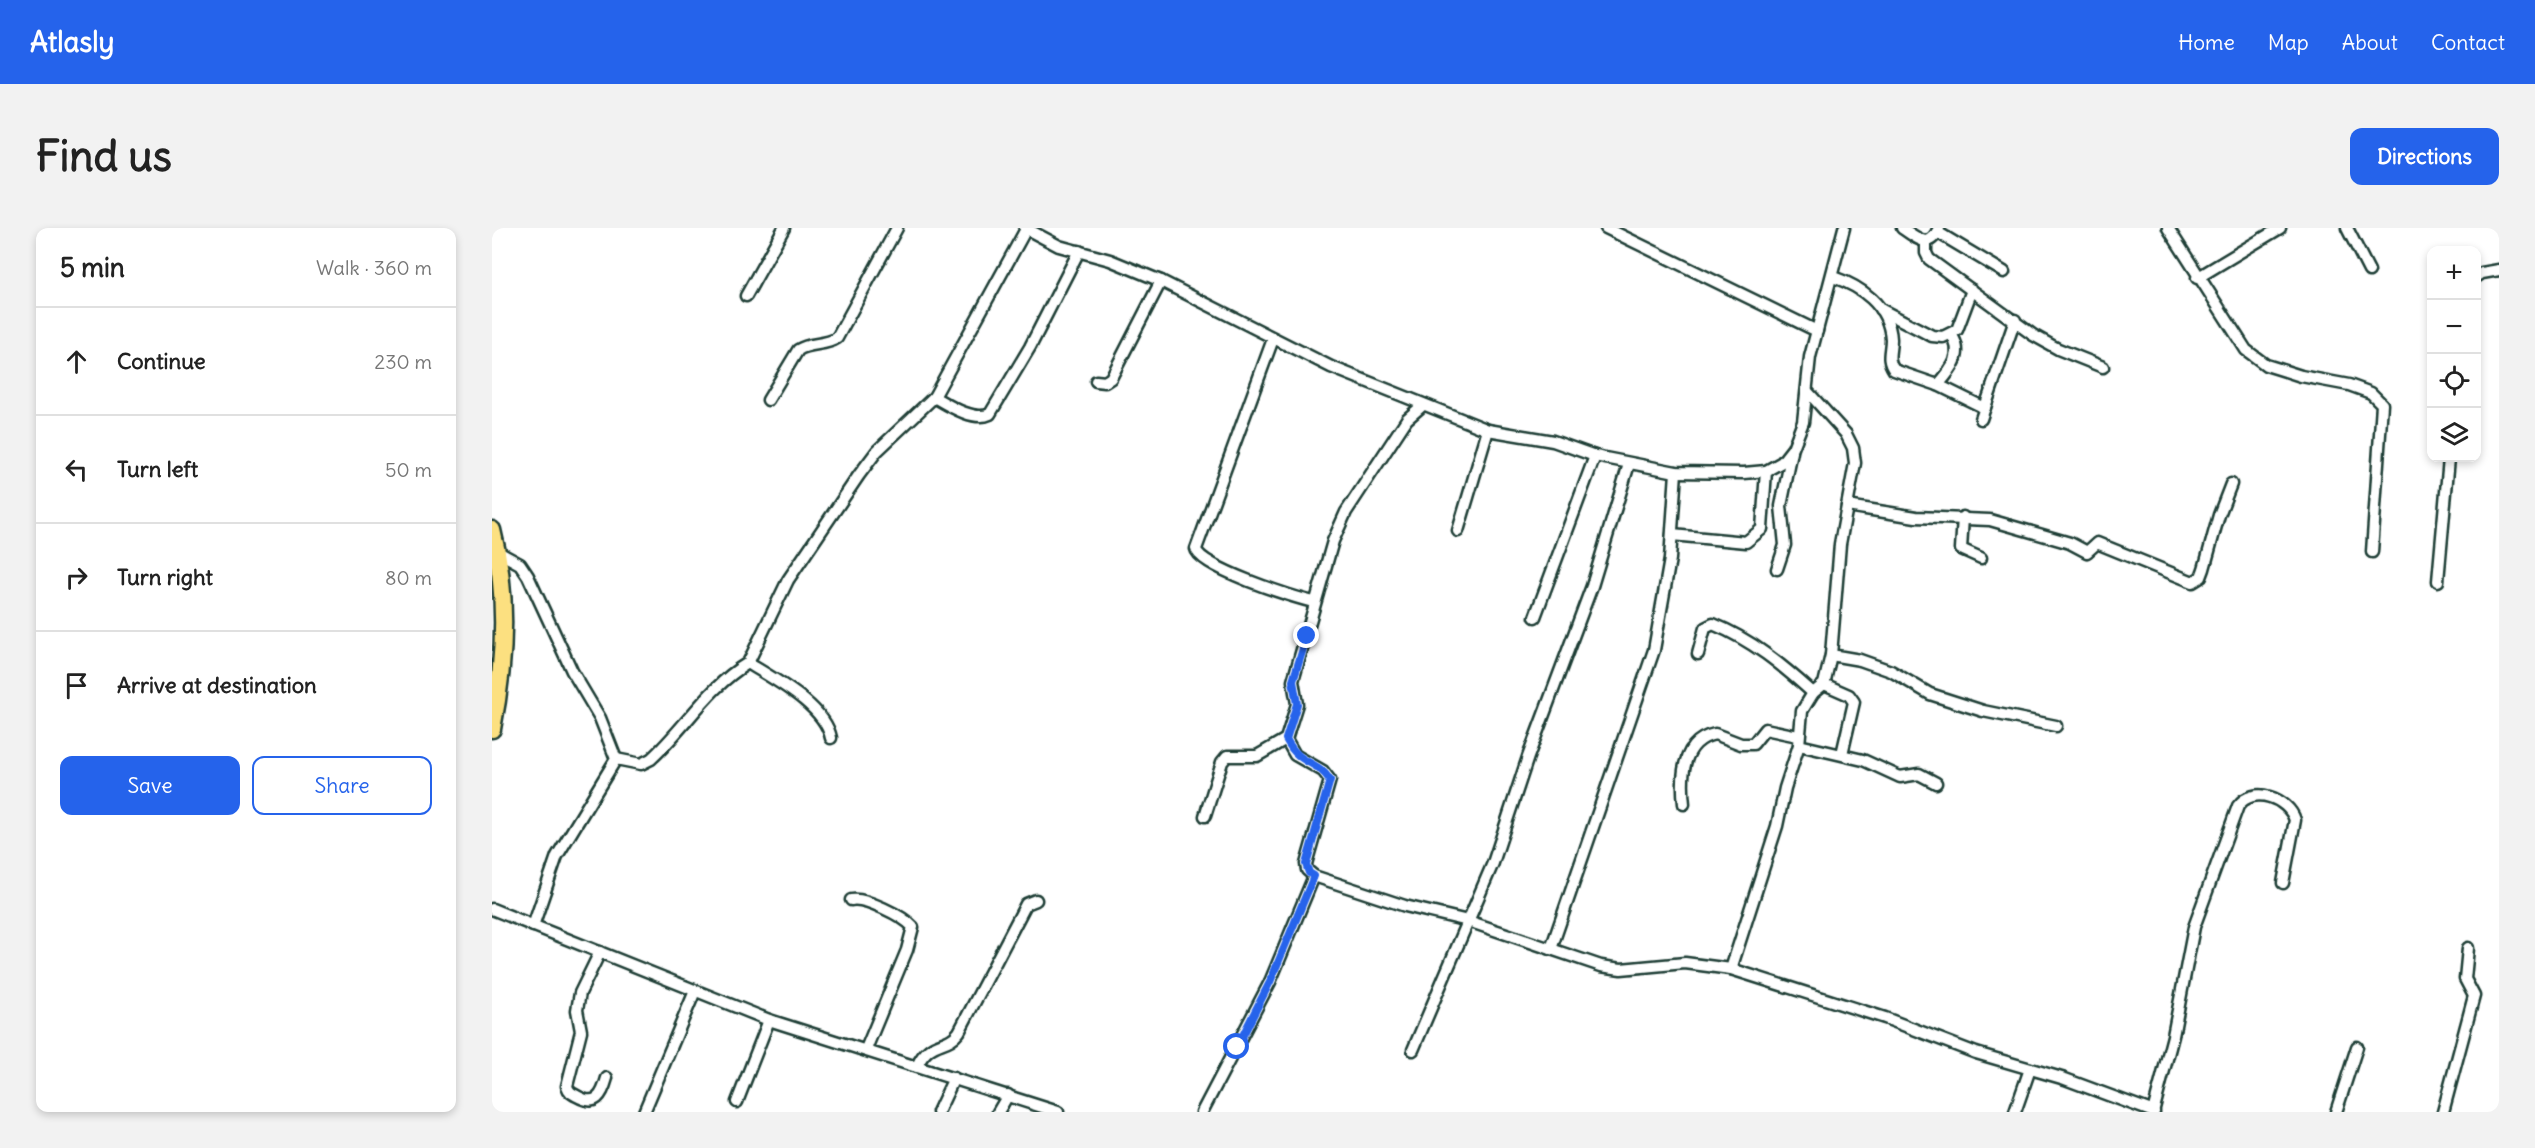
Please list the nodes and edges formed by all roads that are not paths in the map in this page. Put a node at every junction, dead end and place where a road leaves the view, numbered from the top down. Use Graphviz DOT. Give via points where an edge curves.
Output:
graph roads {
  1 [pos="784,228"];
  2 [pos="897,228"];
  3 [pos="1026,228"];
  4 [pos="1606,228"];
  5 [pos="1844,228"];
  6 [pos="1902,228"];
  7 [pos="2168,228"];
  8 [pos="2280,228"];
  9 [pos="2347,228"];
  10 [pos="1938,230"];
  11 [pos="1926,242"];
  12 [pos="1079,251"];
  13 [pos="2499,261"];
  14 [pos="2499,270"];
  15 [pos="2369,271"];
  16 [pos="2004,272"];
  17 [pos="2487,272"];
  18 [pos="2481,275"];
  19 [pos="1833,277"];
  20 [pos="2198,278"];
  21 [pos="1161,281"];
  22 [pos="1972,290"];
  23 [pos="746,296"];
  24 [pos="1880,309"];
  25 [pos="2015,320"];
  26 [pos="1817,331"];
  27 [pos="1951,334"];
  28 [pos="1273,339"];
  29 [pos="2103,367"];
  30 [pos="1096,381"];
  31 [pos="1938,385"];
  32 [pos="1807,391"];
  33 [pos="934,397"];
  34 [pos="768,400"];
  35 [pos="1423,405"];
  36 [pos="1488,430"];
  37 [pos="1793,448"];
  38 [pos="1595,456"];
  39 [pos="2449,462"];
  40 [pos="1629,464"];
  41 [pos="1766,471"];
  42 [pos="1676,472"];
  43 [pos="2231,484"];
  44 [pos="1847,506"];
  45 [pos="1963,517"];
  46 [pos="1781,522"];
  47 [pos="1762,529"];
  48 [pos="492,530"];
  49 [pos="1458,531"];
  50 [pos="1672,535"];
  51 [pos="498,552"];
  52 [pos="2372,552"];
  53 [pos="1981,558"];
  54 [pos="1777,569"];
  55 [pos="2438,581"];
  56 [pos="1314,602"];
  57 [pos="1535,617"];
  58 [pos="1698,654"];
  59 [pos="1831,655"];
  60 [pos="748,663"];
  61 [pos="1824,684"];
  62 [pos="1813,693"];
  63 [pos="2056,726"];
  64 [pos="492,729"];
  65 [pos="831,738"];
  66 [pos="1286,739"];
  67 [pos="1798,740"];
  68 [pos="1842,754"];
  69 [pos="615,759"];
  70 [pos="1936,783"];
  71 [pos="1684,804"];
  72 [pos="1205,816"];
  73 [pos="1314,876"];
  74 [pos="2283,883"];
  75 [pos="851,900"];
  76 [pos="1036,900"];
  77 [pos="492,909"];
  78 [pos="1468,921"];
  79 [pos="533,926"];
  80 [pos="2468,948"];
  81 [pos="1551,950"];
  82 [pos="600,952"];
  83 [pos="1731,969"];
  84 [pos="695,991"];
  85 [pos="768,1020"];
  86 [pos="2357,1047"];
  87 [pos="866,1049"];
  88 [pos="1413,1050"];
  89 [pos="917,1066"];
  90 [pos="2030,1069"];
  91 [pos="607,1078"];
  92 [pos="954,1078"];
  93 [pos="1008,1095"];
  94 [pos="737,1102"];
  95 [pos="644,1112"];
  96 [pos="938,1112"];
  97 [pos="998,1112"];
  98 [pos="1058,1112"];
  99 [pos="1202,1112"];
  100 [pos="2015,1112"];
  101 [pos="2153,1112"];
  102 [pos="2336,1112"];
  103 [pos="2443,1112"];
  1 -- 23 [label="street"];
  2 -- 34 [label="street" via="837,338 798,350"];
  3 -- 12 [label="street" via="1059,246"];
  3 -- 33 [label="street"];
  4 -- 26 [label="street"];
  5 -- 19 [label="street"];
  6 -- 11 [label="street"];
  7 -- 20 [label="street"];
  8 -- 20 [label="street"];
  9 -- 15 [label="street"];
  10 -- 11 [label="street"];
  10 -- 16 [label="street"];
  11 -- 22 [label="street" via="1929,259"];
  12 -- 21 [label="street"];
  12 -- 33 [label="street" via="990,414 981,416 958,410"];
  13 -- 17 [label="street"];
  14 -- 17 [label="street"];
  17 -- 18 [label="street"];
  19 -- 24 [label="street" via="1854,284"];
  19 -- 26 [label="street"];
  20 -- 52 [label="street" via="2246,350 2266,365 2301,376 2338,381 2371,393 2382,404"];
  21 -- 28 [label="street"];
  21 -- 30 [label="street" via="1111,378"];
  22 -- 25 [label="street"];
  22 -- 27 [label="street" via="1957,330"];
  24 -- 27 [label="street" via="1932,336 1943,338"];
  24 -- 31 [label="street" via="1891,337 1888,358 1894,370"];
  25 -- 29 [label="street" via="2058,349"];
  25 -- 31 [label="street" via="1983,413"];
  26 -- 32 [label="street"];
  27 -- 31 [label="street" via="1957,361"];
  28 -- 35 [label="street"];
  28 -- 56 [label="street" via="1196,549 1200,559 1220,569"];
  32 -- 37 [label="street" via="1803,422"];
  32 -- 44 [label="street" via="1846,434 1853,448 1855,463"];
  33 -- 60 [label="street" via="859,475 788,580"];
  35 -- 36 [label="street"];
  35 -- 56 [label="street" via="1407,419 1346,512"];
  36 -- 38 [label="street" via="1553,441"];
  36 -- 49 [label="street"];
  37 -- 41 [label="street" via="1782,462"];
  37 -- 46 [label="street"];
  38 -- 40 [label="street"];
  38 -- 57 [label="street"];
  39 -- 55 [label="street"];
  40 -- 42 [label="street"];
  40 -- 78 [label="street" via="1592,586 1493,863"];
  41 -- 42 [label="street"];
  41 -- 47 [label="street"];
  42 -- 50 [label="street"];
  43 -- 45 [label="street" via="2201,577 2193,582 2097,543 2087,552 2020,527"];
  44 -- 45 [label="street" via="1916,517"];
  44 -- 59 [label="street"];
  45 -- 53 [label="street" via="1961,549"];
  46 -- 47 [label="street"];
  46 -- 54 [label="street" via="1785,545"];
  47 -- 50 [label="street" via="1746,542"];
  48 -- 51 [label="highway"];
  50 -- 81 [label="street" via="1654,650"];
  51 -- 64 [label="highway" via="503,666"];
  51 -- 69 [label="street" via="520,564 528,576 572,671 600,718"];
  56 -- 66 [label="street" via="1293,681 1297,704"];
  58 -- 62 [label="street" via="1705,628 1713,624 1760,648"];
  59 -- 61 [label="street"];
  59 -- 63 [label="street" via="1891,671 1930,693 1983,711"];
  60 -- 65 [label="street" via="818,711 829,726"];
  60 -- 69 [label="street" via="713,689 651,759 641,764"];
  61 -- 62 [label="street"];
  61 -- 68 [label="street" via="1849,695 1854,702"];
  62 -- 67 [label="street" via="1802,711"];
  66 -- 72 [label="street" via="1257,756 1227,756"];
  66 -- 73 [label="street" via="1295,755 1323,771 1330,780 1306,864"];
  67 -- 68 [label="street"];
  67 -- 71 [label="street" via="1765,729 1753,744 1714,734 1703,739 1688,754 1682,773"];
  67 -- 83 [label="street" via="1777,826"];
  68 -- 70 [label="street" via="1900,777 1919,774"];
  69 -- 79 [label="street" via="557,856"];
  73 -- 78 [label="street" via="1405,906"];
  73 -- 99 [label="street" via="1270,982"];
  74 -- 101 [label="street" via="2295,820 2292,810 2285,802 2255,795 2244,798 2194,927 2173,1036"];
  75 -- 87 [label="street" via="858,899 896,914 913,927 914,933"];
  76 -- 89 [label="street" via="1026,904 959,1032 954,1038 930,1047"];
  77 -- 79 [label="street"];
  78 -- 81 [label="street"];
  78 -- 88 [label="street"];
  79 -- 82 [label="street"];
  80 -- 103 [label="street" via="2465,979 2474,996"];
  81 -- 83 [label="street" via="1621,969 1685,963"];
  82 -- 84 [label="street"];
  82 -- 91 [label="street" via="580,993 577,1010 581,1031 567,1086 572,1094 594,1101 603,1092"];
  83 -- 90 [label="street"];
  84 -- 85 [label="street"];
  84 -- 95 [label="street"];
  85 -- 87 [label="street"];
  85 -- 94 [label="street"];
  86 -- 102 [label="street"];
  87 -- 89 [label="street"];
  89 -- 92 [label="street"];
  90 -- 100 [label="street"];
  90 -- 101 [label="street"];
  92 -- 93 [label="street"];
  92 -- 96 [label="street"];
  93 -- 97 [label="street"];
  93 -- 98 [label="street"];
}
